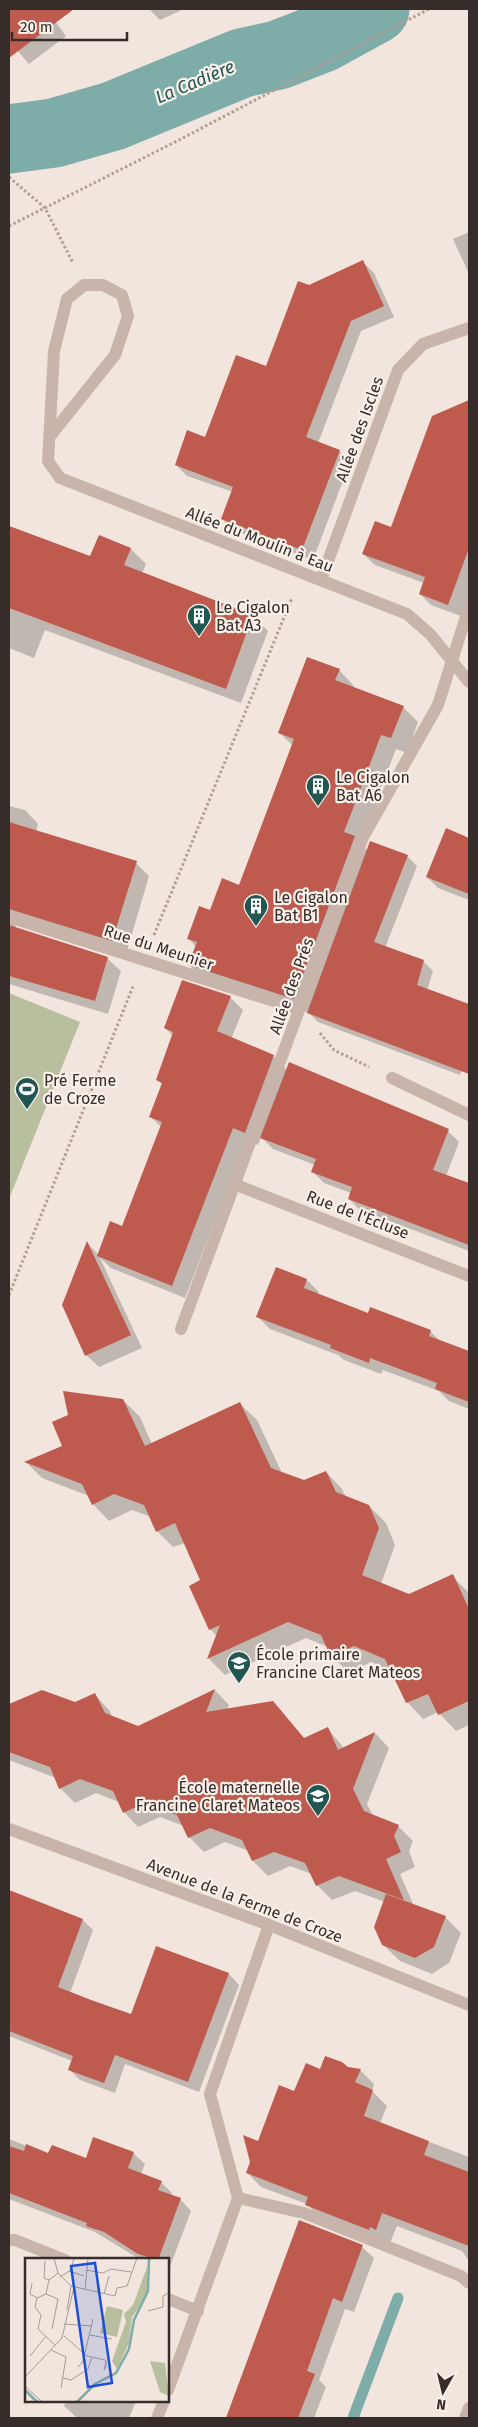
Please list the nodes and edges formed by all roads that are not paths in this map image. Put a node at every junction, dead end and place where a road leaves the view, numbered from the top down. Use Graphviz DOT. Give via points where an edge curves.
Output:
graph roads {
  1 [pos="469,328"];
  2 [pos="51,435"];
  3 [pos="321,580"];
  4 [pos="469,607"];
  5 [pos="452,660"];
  6 [pos="469,682"];
  7 [pos="9,917"];
  8 [pos="299,1009"];
  9 [pos="392,1078"];
  10 [pos="469,1115"];
  11 [pos="234,1184"];
  12 [pos="469,1276"];
  13 [pos="181,1329"];
  14 [pos="9,1829"];
  15 [pos="269,1925"];
  16 [pos="469,2004"];
  17 [pos="238,2198"];
  18 [pos="9,2240"];
  19 [pos="60,2258"];
  20 [pos="469,2283"];
  21 [pos="169,2299"];
  22 [pos="198,2311"];
  23 [pos="169,2387"];
  24 [pos="164,2402"];
  25 [pos="469,2408"];
  26 [pos="157,2418"];
  27 [pos="465,2418"];
  1 -- 3 [label="street, Allée des Iscles" via="423,344 398,370"];
  2 -- 2 [label="street, Allée du Moulin à Eau" via="54,351 67,299 84,285 103,285 122,296 128,316 115,355"];
  2 -- 3 [label="street, Allée du Moulin à Eau" via="48,461 60,478"];
  3 -- 5 [label="street, Allée du Moulin à Eau" via="407,614"];
  4 -- 5 [label="street, Allée des Prés"];
  5 -- 6 [label="street, Allée du Moulin à Eau"];
  5 -- 8 [label="street, Allée des Prés" via="438,706 363,837"];
  7 -- 8 [label="street, Rue du Meunier"];
  8 -- 11 [label="street, Allée des Prés"];
  9 -- 10 [label="street"];
  11 -- 12 [label="street, Rue de l'Écluse"];
  11 -- 13 [label="street, Allée des Prés"];
  14 -- 15 [label="street, Avenue de la Ferme de Croze"];
  15 -- 16 [label="street, Avenue de la Ferme de Croze"];
  15 -- 17 [label="street" via="210,2094"];
  17 -- 20 [label="street" via="304,2212 461,2276"];
  17 -- 22 [label="street"];
  18 -- 19 [label="street"];
  21 -- 22 [label="street"];
  22 -- 23 [label="street"];
  24 -- 26 [label="street"];
  25 -- 27 [label="street"];
}
